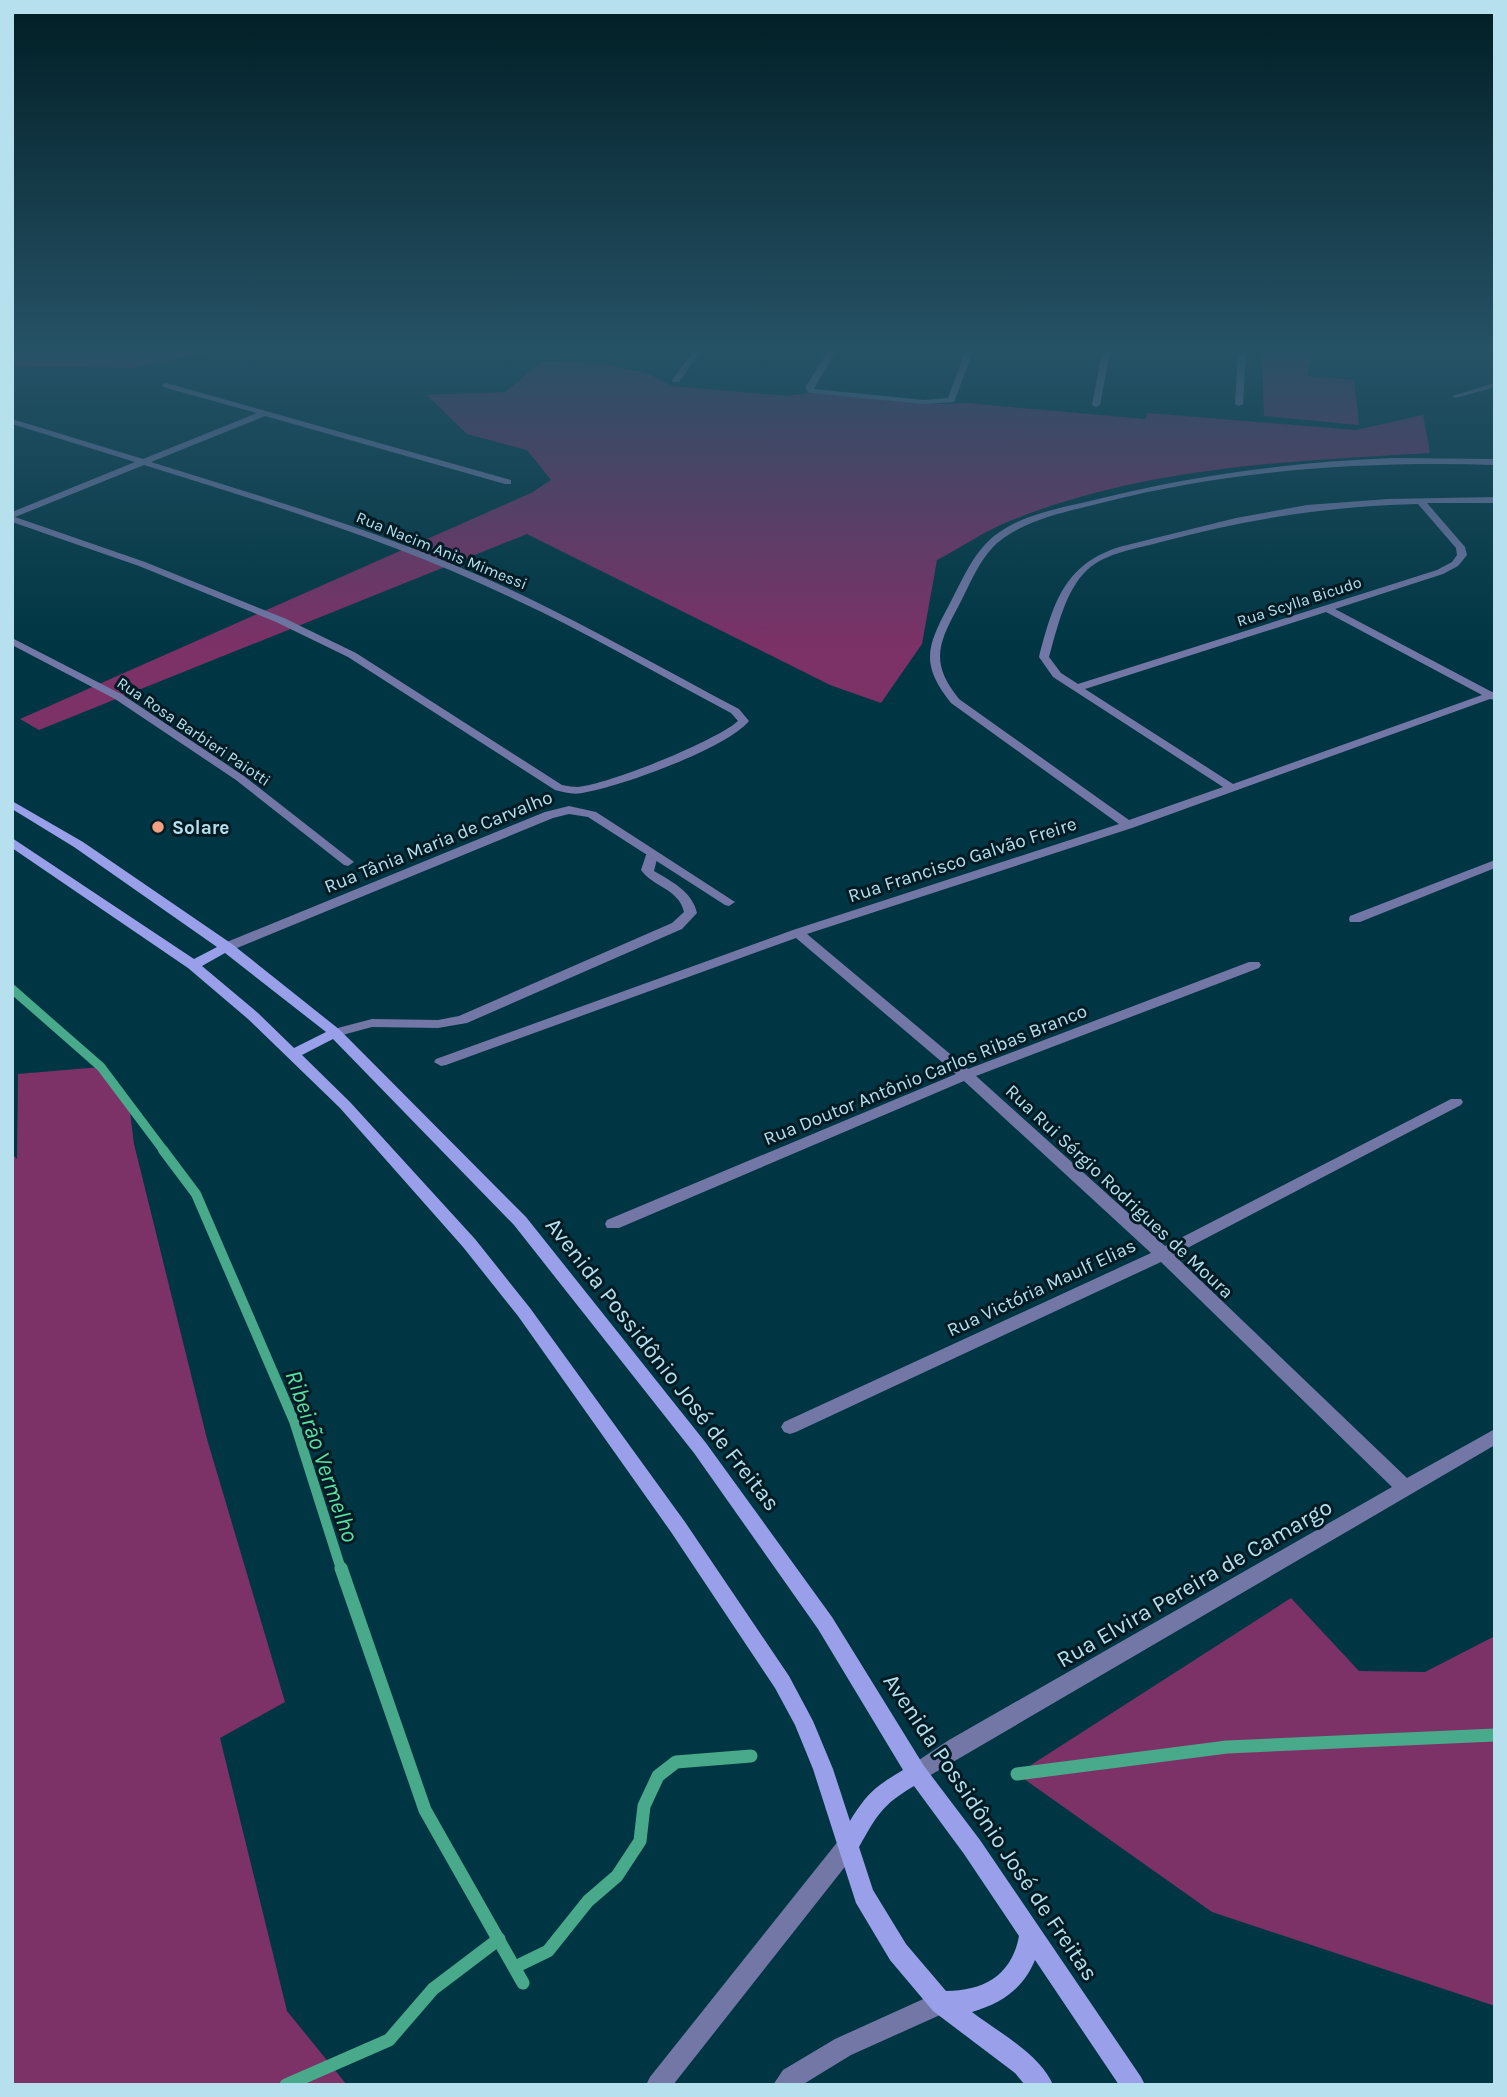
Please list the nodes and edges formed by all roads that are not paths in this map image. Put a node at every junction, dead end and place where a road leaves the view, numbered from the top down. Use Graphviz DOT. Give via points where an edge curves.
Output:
graph roads {
  1 [pos="107,450"];
  2 [pos="171,450"];
  3 [pos="394,450"];
  4 [pos="143,461"];
  5 [pos="1495,462"];
  6 [pos="508,482"];
  7 [pos="1494,499"];
  8 [pos="1422,502"];
  9 [pos="12,517"];
  10 [pos="1327,608"];
  11 [pos="12,641"];
  12 [pos="1077,688"];
  13 [pos="1493,696"];
  14 [pos="733,732"];
  15 [pos="1230,787"];
  16 [pos="12,804"];
  17 [pos="1128,825"];
  18 [pos="12,842"];
  19 [pos="652,855"];
  20 [pos="348,862"];
  21 [pos="1495,864"];
  22 [pos="729,902"];
  23 [pos="1355,919"];
  24 [pos="798,933"];
  25 [pos="227,947"];
  26 [pos="193,965"];
  27 [pos="1254,965"];
  28 [pos="335,1033"];
  29 [pos="293,1054"];
  30 [pos="441,1062"];
  31 [pos="966,1075"];
  32 [pos="1456,1102"];
  33 [pos="613,1224"];
  34 [pos="1163,1254"];
  35 [pos="790,1427"];
  36 [pos="1495,1436"];
  37 [pos="1406,1489"];
  38 [pos="917,1773"];
  39 [pos="848,1847"];
  40 [pos="1031,1934"];
  41 [pos="941,2003"];
  42 [pos="658,2085"];
  43 [pos="785,2085"];
  44 [pos="1041,2085"];
  45 [pos="1133,2085"];
  1 -- 4 [label="street, Rua Nacim Anis Mimessi"];
  2 -- 4 [label="street"];
  3 -- 6 [label="street"];
  4 -- 9 [label="street"];
  4 -- 14 [label="street, Rua Nacim Anis Mimessi" via="310,514 519,597 735,711 744,721"];
  5 -- 17 [label="street" via="1338,464 1201,477 1047,515 1022,524 986,548 934,645 939,683 955,701"];
  7 -- 8 [label="street"];
  8 -- 10 [label="street, Rua Scylla Bicudo" via="1460,547 1462,555 1455,564"];
  8 -- 12 [label="street" via="1281,512 1103,556 1085,567 1073,583 1044,657 1057,675"];
  9 -- 14 [label="street, Rua Tânia Maria de Carvalho" via="280,620 352,655 559,788 582,789 686,754"];
  10 -- 12 [label="street, Rua Scylla Bicudo"];
  10 -- 13 [label="street"];
  11 -- 20 [label="street, Rua Rosa Barbieri Paiotti" via="119,697 240,778"];
  12 -- 15 [label="street"];
  13 -- 15 [label="street, Rua Francisco Galvão Freire"];
  15 -- 17 [label="street, Rua Francisco Galvão Freire"];
  16 -- 25 [label="street, Avenida Possidônio José de Freitas" via="50,825"];
  17 -- 24 [label="street, Rua Francisco Galvão Freire"];
  18 -- 26 [label="street"];
  19 -- 22 [label="street, Rua Tânia Maria de Carvalho"];
  19 -- 25 [label="street, Rua Tânia Maria de Carvalho" via="592,814 559,812"];
  19 -- 28 [label="street" via="650,874 690,904 691,913 677,926 462,1020 372,1023"];
  21 -- 23 [label="street"];
  24 -- 30 [label="street, Rua Francisco Galvão Freire"];
  24 -- 31 [label="street, Rua Rui Sérgio Rodrigues de Moura"];
  25 -- 26 [label="street"];
  25 -- 28 [label="street, Avenida Possidônio José de Freitas"];
  26 -- 29 [label="street"];
  27 -- 31 [label="street, Rua Doutor Antônio Carlos Ribas Branco"];
  28 -- 29 [label="street"];
  28 -- 38 [label="street, Avenida Possidônio José de Freitas" via="520,1221 700,1448 825,1623"];
  29 -- 39 [label="street" via="354,1114 469,1243 678,1527 803,1721"];
  31 -- 33 [label="street, Rua Doutor Antônio Carlos Ribas Branco"];
  31 -- 34 [label="street, Rua Rui Sérgio Rodrigues de Moura"];
  32 -- 34 [label="street, Rua Victória Maulf Elias"];
  34 -- 35 [label="street, Rua Victória Maulf Elias"];
  34 -- 37 [label="street, Rua Rui Sérgio Rodrigues de Moura"];
  36 -- 37 [label="street, Rua Elvira Pereira de Camargo"];
  37 -- 38 [label="street, Rua Elvira Pereira de Camargo"];
  38 -- 39 [label="street" via="871,1805"];
  38 -- 40 [label="street, Avenida Possidônio José de Freitas"];
  39 -- 41 [label="street" via="864,1895 898,1952"];
  39 -- 42 [label="street"];
  40 -- 41 [label="street" via="1021,1966 1001,1989 963,2004"];
  40 -- 45 [label="street, Avenida Possidônio José de Freitas"];
  41 -- 43 [label="street" via="843,2047"];
  41 -- 44 [label="street" via="1023,2065"];
}
